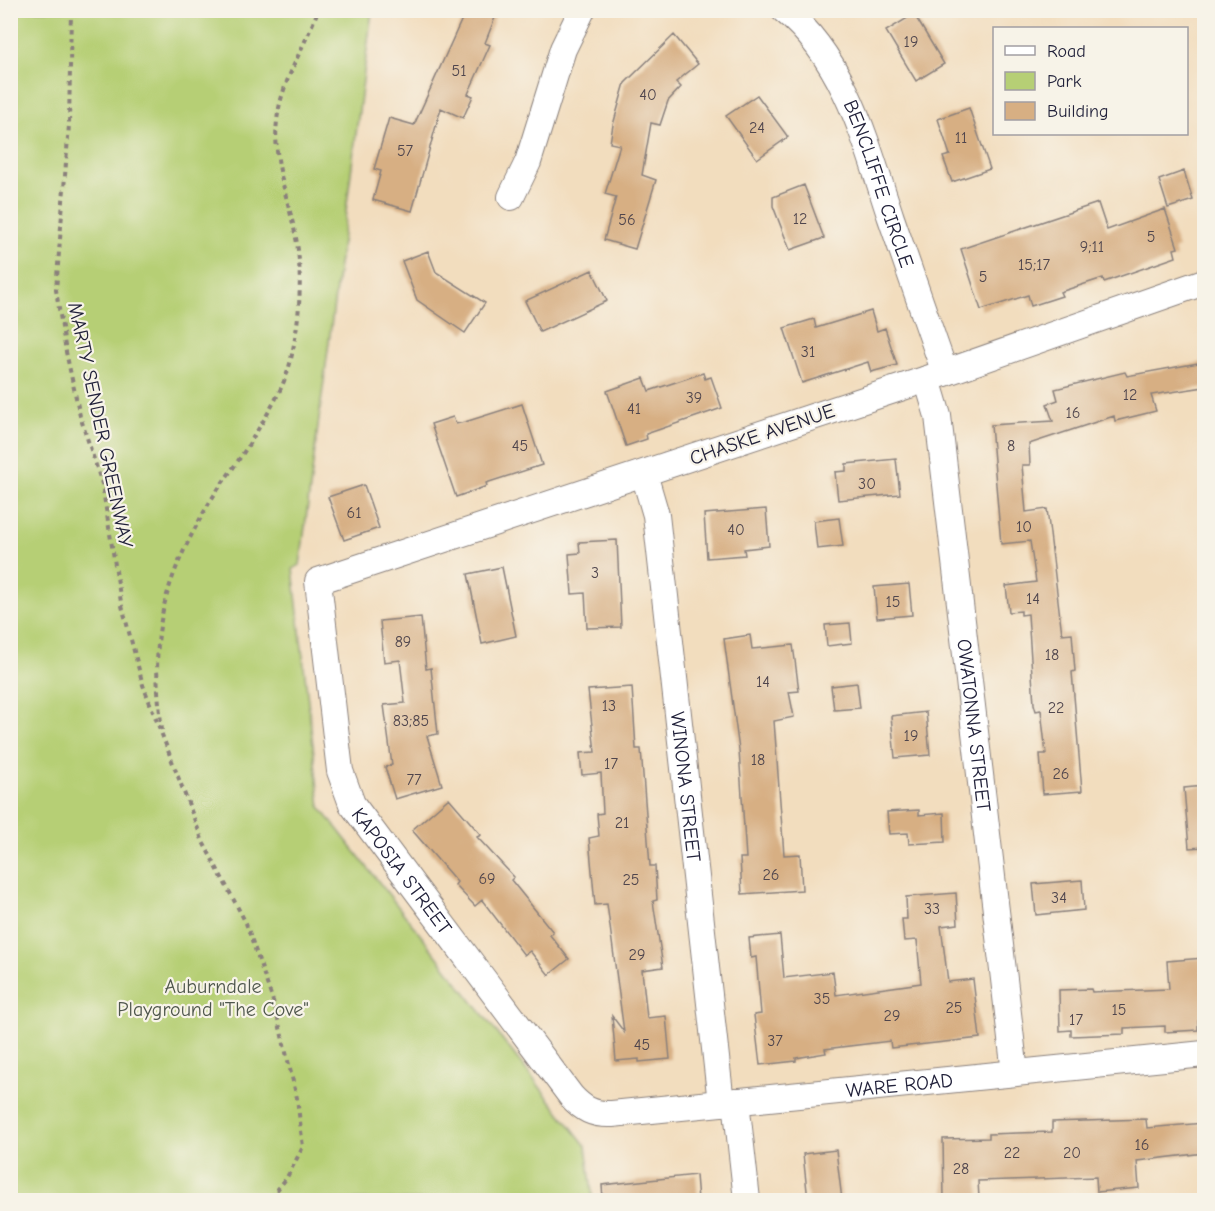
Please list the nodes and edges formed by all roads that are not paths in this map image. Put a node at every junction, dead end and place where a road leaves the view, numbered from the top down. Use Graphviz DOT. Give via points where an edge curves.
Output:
graph roads {
  1 [pos="582,10"];
  2 [pos="784,10"];
  3 [pos="511,197"];
  4 [pos="1204,282"];
  5 [pos="936,376"];
  6 [pos="645,474"];
  7 [pos="318,581"];
  8 [pos="1204,1054"];
  9 [pos="1015,1073"];
  10 [pos="729,1102"];
  11 [pos="593,1113"];
  12 [pos="747,1200"];
  1 -- 3 [label="street" via="563,49 528,162"];
  2 -- 5 [label="street, BENCLIFFE CIRCLE" via="814,42 846,96 865,142"];
  4 -- 5 [label="street, CHASKE AVENUE"];
  5 -- 6 [label="street, CHASKE AVENUE"];
  5 -- 9 [label="street, OWATONNA STREET"];
  6 -- 7 [label="street, CHASKE AVENUE"];
  6 -- 10 [label="street, WINONA STREET" via="656,515"];
  7 -- 11 [label="street, KAPOSIA STREET" via="340,771 352,804 571,1096"];
  8 -- 9 [label="street, WARE ROAD"];
  9 -- 10 [label="street, WARE ROAD"];
  10 -- 11 [label="street, WARE ROAD"];
  10 -- 12 [label="street, WINONA STREET"];
}
